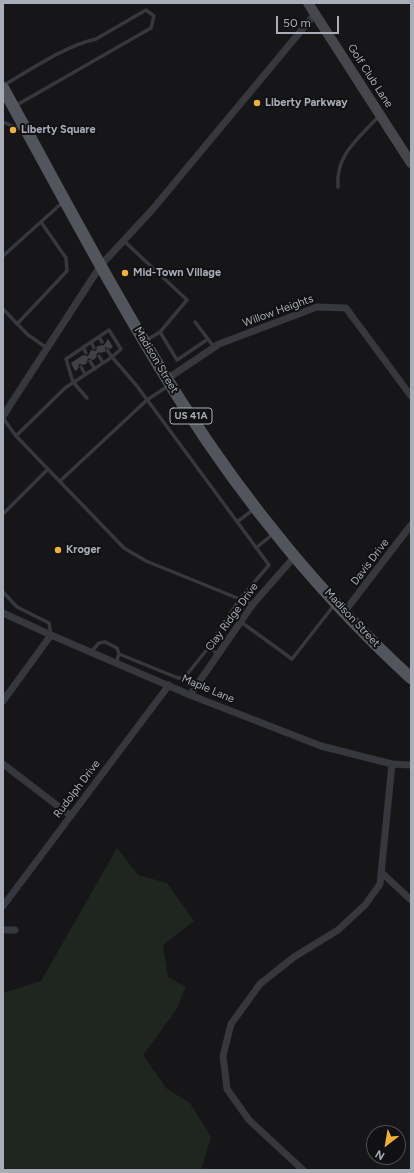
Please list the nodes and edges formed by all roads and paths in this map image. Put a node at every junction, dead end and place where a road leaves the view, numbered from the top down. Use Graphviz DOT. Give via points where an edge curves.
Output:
graph roads {
  1 [pos="308,3"];
  2 [pos="315,14"];
  3 [pos="3,88"];
  4 [pos="14,107"];
  5 [pos="380,115"];
  6 [pos="3,122"];
  7 [pos="28,133"];
  8 [pos="411,163"];
  9 [pos="338,187"];
  10 [pos="65,200"];
  11 [pos="40,222"];
  12 [pos="124,241"];
  13 [pos="3,256"];
  14 [pos="101,265"];
  15 [pos="3,309"];
  16 [pos="195,322"];
  17 [pos="17,324"];
  18 [pos="160,332"];
  19 [pos="99,337"];
  20 [pos="208,339"];
  21 [pos="91,342"];
  22 [pos="102,342"];
  23 [pos="145,342"];
  24 [pos="83,347"];
  25 [pos="47,348"];
  26 [pos="94,348"];
  27 [pos="215,348"];
  28 [pos="107,350"];
  29 [pos="75,352"];
  30 [pos="86,353"];
  31 [pos="99,356"];
  32 [pos="112,357"];
  33 [pos="182,357"];
  34 [pos="77,358"];
  35 [pos="90,361"];
  36 [pos="103,363"];
  37 [pos="187,366"];
  38 [pos="82,367"];
  39 [pos="94,369"];
  40 [pos="85,374"];
  41 [pos="73,382"];
  42 [pos="169,382"];
  43 [pos="411,396"];
  44 [pos="87,398"];
  45 [pos="147,400"];
  46 [pos="3,417"];
  47 [pos="16,436"];
  48 [pos="48,469"];
  49 [pos="60,481"];
  50 [pos="256,507"];
  51 [pos="3,514"];
  52 [pos="237,522"];
  53 [pos="411,525"];
  54 [pos="276,532"];
  55 [pos="256,548"];
  56 [pos="296,555"];
  57 [pos="3,592"];
  58 [pos="240,599"];
  59 [pos="253,604"];
  60 [pos="341,606"];
  61 [pos="3,612"];
  62 [pos="241,622"];
  63 [pos="51,635"];
  64 [pos="209,647"];
  65 [pos="90,652"];
  66 [pos="119,654"];
  67 [pos="218,655"];
  68 [pos="116,662"];
  69 [pos="411,678"];
  70 [pos="169,684"];
  71 [pos="190,695"];
  72 [pos="3,701"];
  73 [pos="3,764"];
  74 [pos="392,764"];
  75 [pos="411,765"];
  76 [pos="71,816"];
  77 [pos="382,873"];
  78 [pos="411,900"];
  79 [pos="3,906"];
  80 [pos="3,930"];
  81 [pos="15,930"];
  82 [pos="303,1170"];
  1 -- 2 [label="street, Golf Club Lane"];
  2 -- 5 [label="street, Golf Club Lane"];
  2 -- 12 [label="street"];
  3 -- 4 [label="main road, Madison Street / US 41A"];
  3 -- 4 [label="lane" via="146,10 154,16 151,28"];
  4 -- 7 [label="main road, Madison Street / US 41A"];
  5 -- 8 [label="street, Golf Club Lane"];
  5 -- 9 [label="lane" via="341,160 337,174"];
  6 -- 7 [label="lane"];
  7 -- 10 [label="main road, Madison Street / US 41A"];
  10 -- 11 [label="lane"];
  10 -- 14 [label="main road, Madison Street / US 41A"];
  11 -- 13 [label="lane"];
  11 -- 17 [label="lane" via="66,258 67,271"];
  12 -- 14 [label="street"];
  12 -- 18 [label="lane" via="186,300"];
  14 -- 23 [label="main road, Madison Street / US 41A"];
  14 -- 25 [label="street"];
  15 -- 17 [label="lane"];
  16 -- 20 [label="lane"];
  17 -- 25 [label="lane"];
  18 -- 23 [label="lane"];
  18 -- 33 [label="lane" via="177,360"];
  19 -- 21 [label="lane"];
  19 -- 22 [label="lane"];
  19 -- 32 [label="lane" via="109,330 121,349"];
  20 -- 27 [label="lane"];
  20 -- 33 [label="lane"];
  21 -- 24 [label="lane"];
  21 -- 26 [label="lane"];
  23 -- 42 [label="main road, Madison Street / US 41A"];
  24 -- 29 [label="lane"];
  24 -- 30 [label="lane"];
  25 -- 46 [label="street"];
  27 -- 37 [label="street, Willow Heights"];
  27 -- 43 [label="street, Willow Heights" via="317,307 346,308"];
  28 -- 32 [label="lane"];
  29 -- 34 [label="lane"];
  29 -- 41 [label="lane" via="66,359"];
  31 -- 36 [label="lane"];
  32 -- 36 [label="lane"];
  32 -- 45 [label="lane"];
  33 -- 37 [label="lane"];
  35 -- 39 [label="lane"];
  36 -- 39 [label="lane"];
  37 -- 42 [label="street, Willow Heights"];
  38 -- 40 [label="lane"];
  39 -- 40 [label="lane"];
  40 -- 41 [label="lane"];
  41 -- 44 [label="lane"];
  41 -- 47 [label="lane"];
  42 -- 45 [label="lane"];
  42 -- 50 [label="main road, Madison Street / US 41A"];
  45 -- 49 [label="lane"];
  45 -- 52 [label="lane"];
  46 -- 47 [label="lane"];
  47 -- 48 [label="lane"];
  48 -- 49 [label="lane"];
  48 -- 51 [label="lane"];
  49 -- 58 [label="lane" via="124,548 146,561"];
  50 -- 52 [label="lane"];
  50 -- 54 [label="main road, Madison Street / US 41A"];
  52 -- 55 [label="lane"];
  53 -- 60 [label="street, Davis Drive"];
  54 -- 55 [label="lane"];
  54 -- 56 [label="main road, Madison Street / US 41A"];
  55 -- 58 [label="lane" via="269,565"];
  56 -- 59 [label="street, Clay Ridge Drive"];
  56 -- 60 [label="main road, Madison Street / US 41A"];
  57 -- 63 [label="lane" via="17,607 49,623"];
  58 -- 59 [label="lane"];
  58 -- 64 [label="lane"];
  59 -- 62 [label="street, Clay Ridge Drive"];
  60 -- 62 [label="lane" via="292,659"];
  60 -- 69 [label="main road, Madison Street / US 41A"];
  61 -- 63 [label="street, Maple Lane"];
  62 -- 67 [label="street, Clay Ridge Drive"];
  63 -- 65 [label="street, Maple Lane"];
  63 -- 72 [label="street"];
  64 -- 66 [label="lane" via="184,678 178,678"];
  64 -- 67 [label="lane"];
  65 -- 66 [label="lane" via="99,642 105,642 117,648"];
  65 -- 68 [label="street, Maple Lane"];
  66 -- 68 [label="lane"];
  67 -- 71 [label="street, Clay Ridge Drive"];
  68 -- 70 [label="street, Maple Lane"];
  70 -- 71 [label="street, Maple Lane"];
  70 -- 76 [label="street, Rudolph Drive"];
  71 -- 74 [label="street, Maple Lane" via="321,746"];
  73 -- 76 [label="street"];
  74 -- 75 [label="street, Maple Lane"];
  74 -- 77 [label="street"];
  76 -- 79 [label="street, Rudolph Drive"];
  77 -- 78 [label="street"];
  77 -- 82 [label="street" via="380,884 365,905 338,930 294,957 260,984 231,1024 223,1056 227,1089 249,1120"];
  80 -- 81 [label="street"];
}
